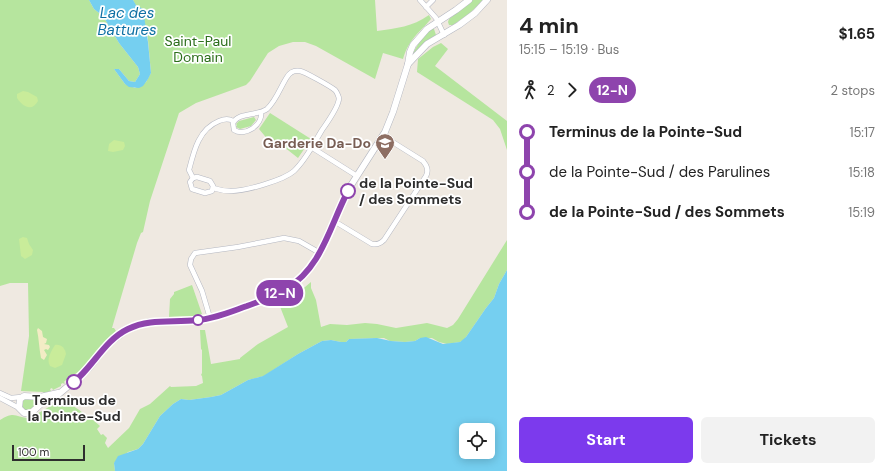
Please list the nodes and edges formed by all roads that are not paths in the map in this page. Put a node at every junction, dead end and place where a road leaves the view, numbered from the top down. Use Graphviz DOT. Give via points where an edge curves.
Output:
graph roads {
  1 [pos="420,0"];
  2 [pos="433,0"];
  3 [pos="468,0"];
  4 [pos="487,0"];
  5 [pos="426,7"];
  6 [pos="438,21"];
  7 [pos="444,35"];
  8 [pos="408,64"];
  9 [pos="261,112"];
  10 [pos="233,121"];
  11 [pos="383,136"];
  12 [pos="311,147"];
  13 [pos="357,176"];
  14 [pos="193,178"];
  15 [pos="213,188"];
  16 [pos="334,220"];
  17 [pos="320,253"];
  18 [pos="210,318"];
  19 [pos="0,393"];
  20 [pos="58,393"];
  21 [pos="0,398"];
  22 [pos="21,398"];
  23 [pos="19,408"];
  1 -- 5 [label="street"];
  2 -- 5 [label="street"];
  3 -- 6 [label="street"];
  4 -- 7 [label="street" via="470,18"];
  5 -- 6 [label="street"];
  6 -- 7 [label="street"];
  6 -- 8 [label="street" via="417,39 410,52"];
  7 -- 8 [label="street" via="427,44"];
  8 -- 11 [label="street"];
  9 -- 10 [label="street"];
  9 -- 10 [label="street" via="262,117 251,129 236,132"];
  9 -- 12 [label="street" via="270,105 287,76 293,71 303,72 334,90 339,96 337,104"];
  10 -- 14 [label="street" via="219,121 208,126 201,134 189,169"];
  11 -- 13 [label="street"];
  11 -- 16 [label="street" via="423,161 428,172 426,176 384,240 378,244 372,244"];
  12 -- 13 [label="street"];
  12 -- 15 [label="street" via="298,168 283,178 237,190"];
  13 -- 16 [label="street"];
  14 -- 15 [label="street" via="208,180"];
  14 -- 15 [label="street" via="190,184 194,190 206,193"];
  16 -- 17 [label="street"];
  17 -- 18 [label="street" via="306,273 286,290"];
  17 -- 18 [label="street" via="299,241 284,238 195,253 190,265 202,291"];
  18 -- 20 [label="street" via="148,322 128,329 108,344 82,375"];
  19 -- 22 [label="street" via="11,398"];
  20 -- 22 [label="street" via="40,397 26,395"];
  20 -- 23 [label="street" via="31,413 24,413"];
  21 -- 23 [label="street"];
  22 -- 23 [label="street"];
}
